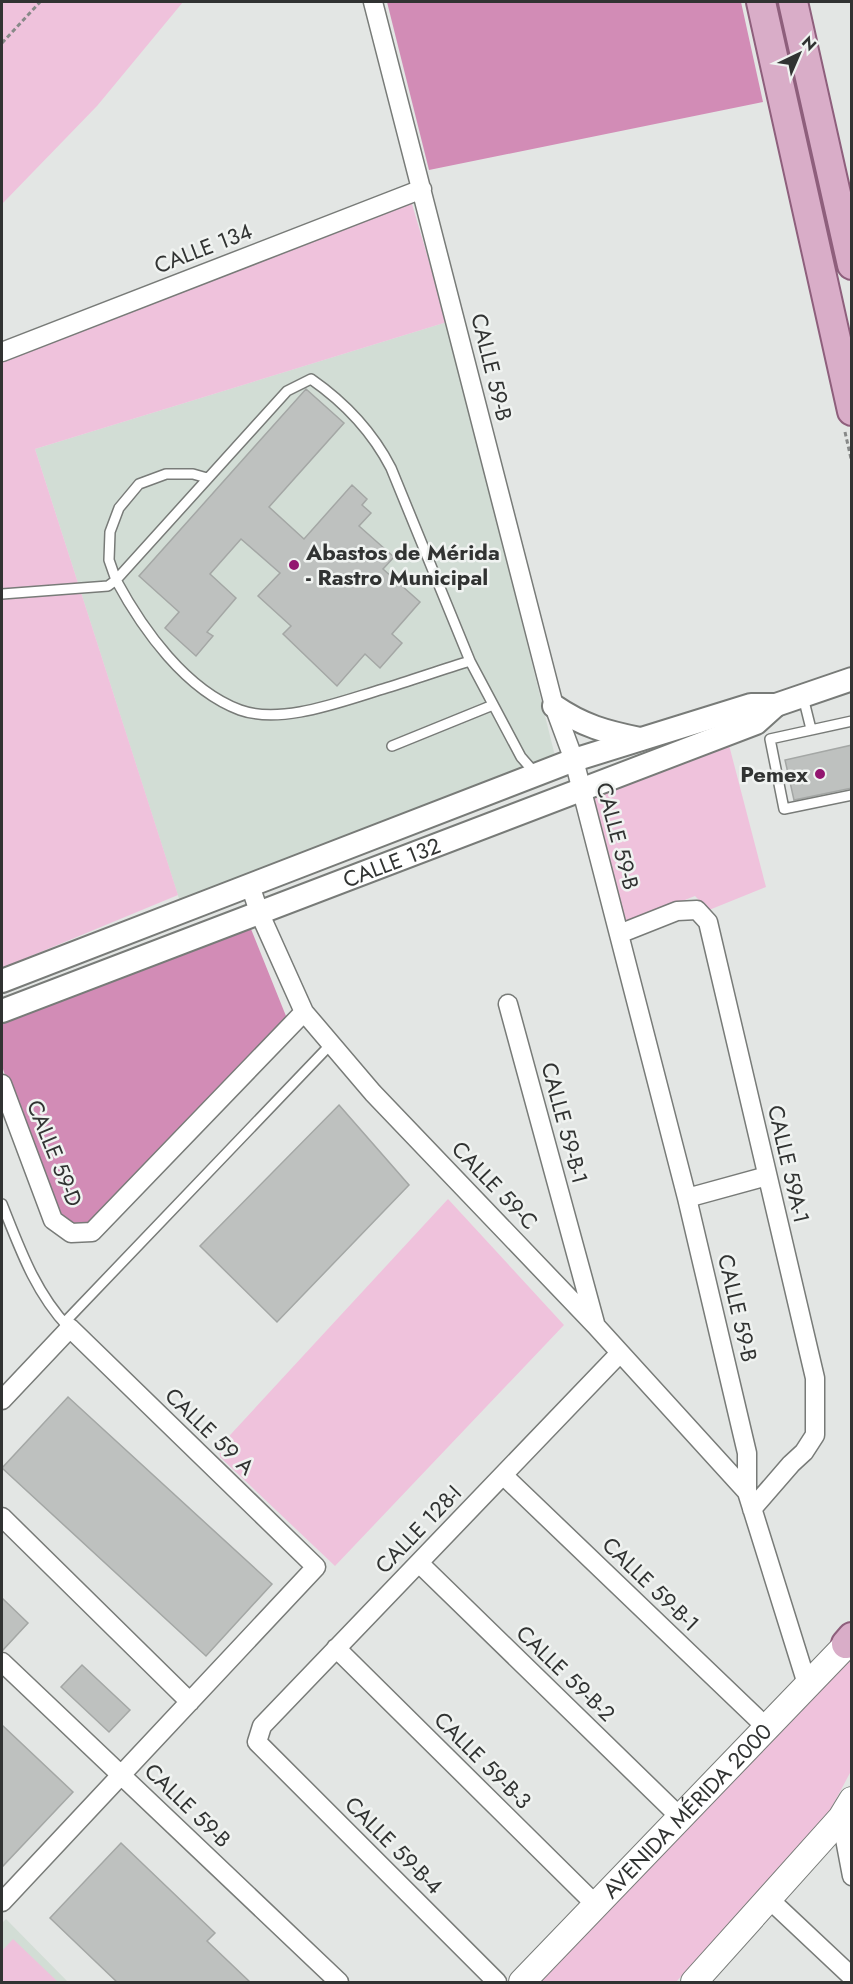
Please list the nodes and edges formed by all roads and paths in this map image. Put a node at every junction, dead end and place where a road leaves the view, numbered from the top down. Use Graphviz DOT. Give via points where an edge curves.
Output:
graph roads {
  1 [pos="40,2"];
  2 [pos="373,2"];
  3 [pos="760,2"];
  4 [pos="793,2"];
  5 [pos="2,43"];
  6 [pos="422,189"];
  7 [pos="852,265"];
  8 [pos="2,352"];
  9 [pos="852,411"];
  10 [pos="207,478"];
  11 [pos="116,580"];
  12 [pos="2,594"];
  13 [pos="470,661"];
  14 [pos="852,679"];
  15 [pos="802,695"];
  16 [pos="493,705"];
  17 [pos="776,705"];
  18 [pos="554,706"];
  19 [pos="852,721"];
  20 [pos="811,729"];
  21 [pos="642,739"];
  22 [pos="392,746"];
  23 [pos="574,760"];
  24 [pos="537,775"];
  25 [pos="581,789"];
  26 [pos="852,795"];
  27 [pos="250,885"];
  28 [pos="259,912"];
  29 [pos="619,934"];
  30 [pos="2,981"];
  31 [pos="508,1004"];
  32 [pos="2,1011"];
  33 [pos="304,1012"];
  34 [pos="331,1044"];
  35 [pos="2,1084"];
  36 [pos="767,1176"];
  37 [pos="687,1198"];
  38 [pos="2,1204"];
  39 [pos="67,1325"];
  40 [pos="595,1325"];
  41 [pos="620,1353"];
  42 [pos="2,1400"];
  43 [pos="503,1475"];
  44 [pos="749,1500"];
  45 [pos="2,1517"];
  46 [pos="419,1563"];
  47 [pos="850,1640"];
  48 [pos="336,1648"];
  49 [pos="2,1662"];
  50 [pos="807,1684"];
  51 [pos="190,1702"];
  52 [pos="766,1727"];
  53 [pos="257,1742"];
  54 [pos="122,1775"];
  55 [pos="846,1809"];
  56 [pos="680,1817"];
  57 [pos="852,1876"];
  58 [pos="769,1899"];
  59 [pos="2,1902"];
  60 [pos="596,1905"];
  61 [pos="852,1977"];
  62 [pos="339,1983"];
  63 [pos="497,1983"];
  64 [pos="522,1983"];
  65 [pos="694,1983"];
  1 -- 5 [label="path"];
  2 -- 6 [label="street, CALLE 59-B"];
  3 -- 9 [label="main road"];
  4 -- 7 [label="main road"];
  6 -- 8 [label="street, CALLE 134"];
  6 -- 18 [label="street, CALLE 59-B"];
  10 -- 11 [label="lane"];
  10 -- 11 [label="lane" via="166,474 139,484 119,508 110,532 109,560"];
  10 -- 13 [label="lane" via="288,392 311,379 333,394 379,445 387,460"];
  11 -- 12 [label="lane" via="108,586"];
  11 -- 13 [label="lane" via="144,625 189,679 241,710 293,713"];
  13 -- 16 [label="lane"];
  14 -- 15 [label="street, CALLE 132"];
  15 -- 17 [label="street, CALLE 132"];
  15 -- 20 [label="lane"];
  16 -- 22 [label="lane"];
  16 -- 24 [label="lane" via="521,757"];
  17 -- 21 [label="street, CALLE 132" via="751,705"];
  17 -- 25 [label="street, CALLE 132" via="756,723"];
  18 -- 21 [label="street" via="594,728"];
  18 -- 23 [label="street, CALLE 59-B"];
  19 -- 20 [label="lane"];
  20 -- 26 [label="lane" via="770,739 784,809"];
  21 -- 23 [label="street, CALLE 132"];
  23 -- 24 [label="street, CALLE 132"];
  23 -- 25 [label="street, CALLE 59-B"];
  24 -- 27 [label="street, CALLE 132"];
  25 -- 28 [label="street, CALLE 132"];
  25 -- 29 [label="street, CALLE 59-B"];
  27 -- 28 [label="street, CALLE 59-C"];
  27 -- 30 [label="street, CALLE 132"];
  28 -- 32 [label="street, CALLE 132"];
  28 -- 33 [label="street, CALLE 59-C"];
  29 -- 36 [label="street, CALLE 59A-1" via="677,911 696,910 708,922"];
  29 -- 37 [label="street, CALLE 59-B"];
  31 -- 40 [label="street, CALLE 59-B-1"];
  33 -- 34 [label="street, CALLE 59-C"];
  33 -- 35 [label="street, CALLE 59-D" via="92,1232 71,1233 53,1220"];
  34 -- 39 [label="lane"];
  34 -- 40 [label="street, CALLE 59-C"];
  36 -- 37 [label="street"];
  36 -- 44 [label="street, CALLE 59A-1" via="815,1378 815,1435 804,1452"];
  37 -- 44 [label="street, CALLE 59-B" via="747,1453"];
  38 -- 39 [label="lane" via="30,1274 50,1307"];
  39 -- 42 [label="street"];
  39 -- 51 [label="street, CALLE 59 A" via="316,1568"];
  40 -- 41 [label="street, CALLE 59-C"];
  41 -- 43 [label="street, CALLE 128-I"];
  41 -- 44 [label="street, CALLE 59-C"];
  43 -- 46 [label="street, CALLE 128-I"];
  43 -- 52 [label="street, CALLE 59-B-1"];
  44 -- 50 [label="street, CALLE 59-B"];
  45 -- 51 [label="street"];
  46 -- 48 [label="street, CALLE 128-I"];
  46 -- 56 [label="street, CALLE 59-B-2"];
  47 -- 50 [label="main road, AVENIDA MÉRIDA 2000"];
  48 -- 53 [label="street, CALLE 128-I" via="262,1726"];
  48 -- 60 [label="street, CALLE 59-B-3"];
  49 -- 54 [label="street, CALLE 59-B"];
  50 -- 52 [label="main road, AVENIDA MÉRIDA 2000"];
  51 -- 54 [label="street"];
  52 -- 56 [label="main road, AVENIDA MÉRIDA 2000"];
  53 -- 63 [label="street, CALLE 59-B-4"];
  54 -- 59 [label="street"];
  54 -- 62 [label="street, CALLE 59-B"];
  55 -- 57 [label="street"];
  55 -- 58 [label="main road"];
  56 -- 60 [label="main road, AVENIDA MÉRIDA 2000"];
  58 -- 61 [label="street"];
  58 -- 65 [label="main road"];
  60 -- 64 [label="main road, AVENIDA MÉRIDA 2000"];
}
